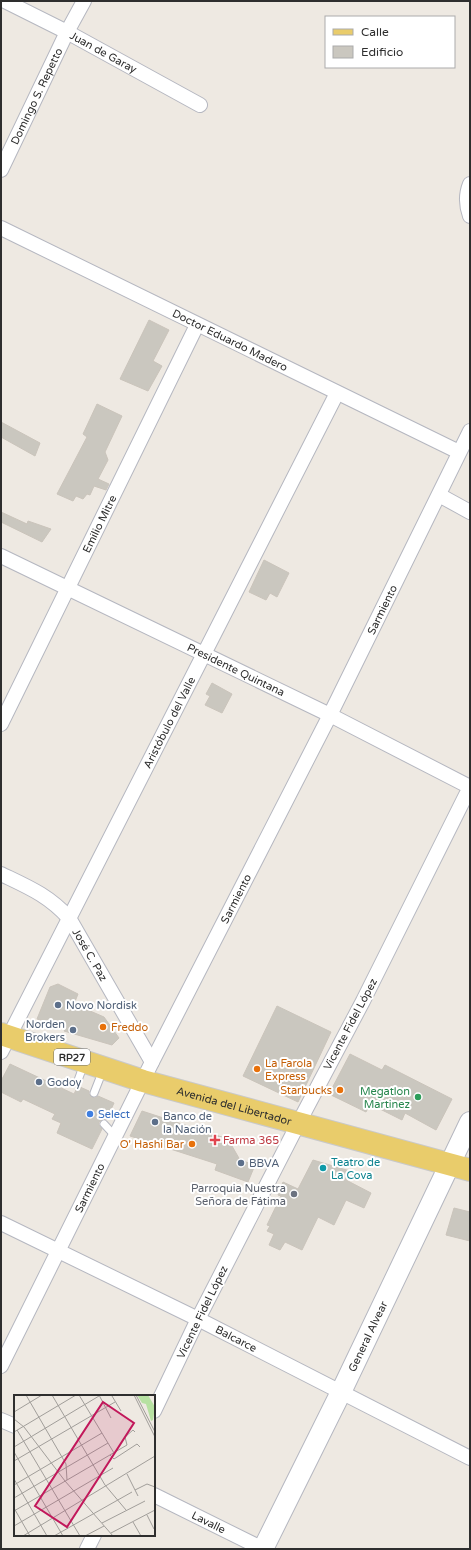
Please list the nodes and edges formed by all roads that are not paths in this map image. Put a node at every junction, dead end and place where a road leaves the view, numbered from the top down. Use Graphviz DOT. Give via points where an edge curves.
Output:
graph roads {
  1 [pos="5,1"];
  2 [pos="84,1"];
  3 [pos="67,32"];
  4 [pos="200,105"];
  5 [pos="1,170"];
  6 [pos="470,184"];
  7 [pos="470,216"];
  8 [pos="1,228"];
  9 [pos="198,325"];
  10 [pos="337,393"];
  11 [pos="470,431"];
  12 [pos="459,452"];
  13 [pos="438,495"];
  14 [pos="470,512"];
  15 [pos="1,556"];
  16 [pos="67,589"];
  17 [pos="203,655"];
  18 [pos="330,715"];
  19 [pos="1,724"];
  20 [pos="470,787"];
  21 [pos="1,874"];
  22 [pos="69,918"];
  23 [pos="4,1041"];
  24 [pos="94,1065"];
  25 [pos="148,1072"];
  26 [pos="77,1083"];
  27 [pos="94,1093"];
  28 [pos="470,1122"];
  29 [pos="104,1124"];
  30 [pos="298,1124"];
  31 [pos="116,1136"];
  32 [pos="460,1167"];
  33 [pos="1,1223"];
  34 [pos="58,1252"];
  35 [pos="198,1319"];
  36 [pos="1,1366"];
  37 [pos="341,1392"];
  38 [pos="155,1409"];
  39 [pos="1,1420"];
  40 [pos="14,1426"];
  41 [pos="470,1458"];
  42 [pos="155,1495"];
  43 [pos="94,1536"];
  44 [pos="87,1549"];
  45 [pos="263,1549"];
  1 -- 3 [label="street, Juan de Garay"];
  2 -- 3 [label="street, Domingo S. Repetto"];
  3 -- 4 [label="street, Juan de Garay"];
  3 -- 5 [label="street, Domingo S. Repetto"];
  6 -- 7 [label="street" via="467,202"];
  8 -- 9 [label="street, Doctor Eduardo Madero"];
  9 -- 10 [label="street, Doctor Eduardo Madero"];
  9 -- 16 [label="street, Emilio Mitre"];
  10 -- 12 [label="street, Doctor Eduardo Madero"];
  10 -- 17 [label="street, Aristóbulo del Valle"];
  11 -- 12 [label="street, Sarmiento"];
  12 -- 13 [label="street, Sarmiento"];
  13 -- 14 [label="street"];
  13 -- 18 [label="street, Sarmiento"];
  15 -- 16 [label="street, Presidente Quintana"];
  16 -- 17 [label="street, Presidente Quintana"];
  16 -- 19 [label="street, Emilio Mitre"];
  17 -- 18 [label="street, Presidente Quintana"];
  17 -- 22 [label="street, Aristóbulo del Valle"];
  18 -- 20 [label="street, Presidente Quintana"];
  18 -- 25 [label="street, Sarmiento"];
  20 -- 30 [label="street, Vicente Fidel López"];
  21 -- 22 [label="street, José C. Paz" via="42,894 58,905"];
  22 -- 23 [label="street, Aristóbulo del Valle"];
  22 -- 25 [label="street, José C. Paz"];
  23 -- 24 [label="main road, Avenida del Libertador / RP27"];
  24 -- 25 [label="main road, Avenida del Libertador / RP27"];
  24 -- 26 [label="lane"];
  24 -- 27 [label="lane"];
  25 -- 30 [label="main road, Avenida del Libertador / RP27"];
  25 -- 31 [label="street, Sarmiento"];
  28 -- 32 [label="street, General Alvear"];
  29 -- 31 [label="lane"];
  30 -- 32 [label="main road, Avenida del Libertador / RP27"];
  30 -- 35 [label="street, Vicente Fidel López"];
  31 -- 34 [label="street, Sarmiento"];
  32 -- 37 [label="street, General Alvear"];
  33 -- 34 [label="street, Balcarce"];
  34 -- 35 [label="street, Balcarce"];
  34 -- 36 [label="street, Sarmiento"];
  35 -- 37 [label="street, Balcarce"];
  35 -- 38 [label="street, Vicente Fidel López"];
  37 -- 41 [label="street, Balcarce"];
  37 -- 45 [label="street, General Alvear"];
  39 -- 40 [label="street"];
  42 -- 45 [label="street, Lavalle"];
  43 -- 44 [label="street"];
}
